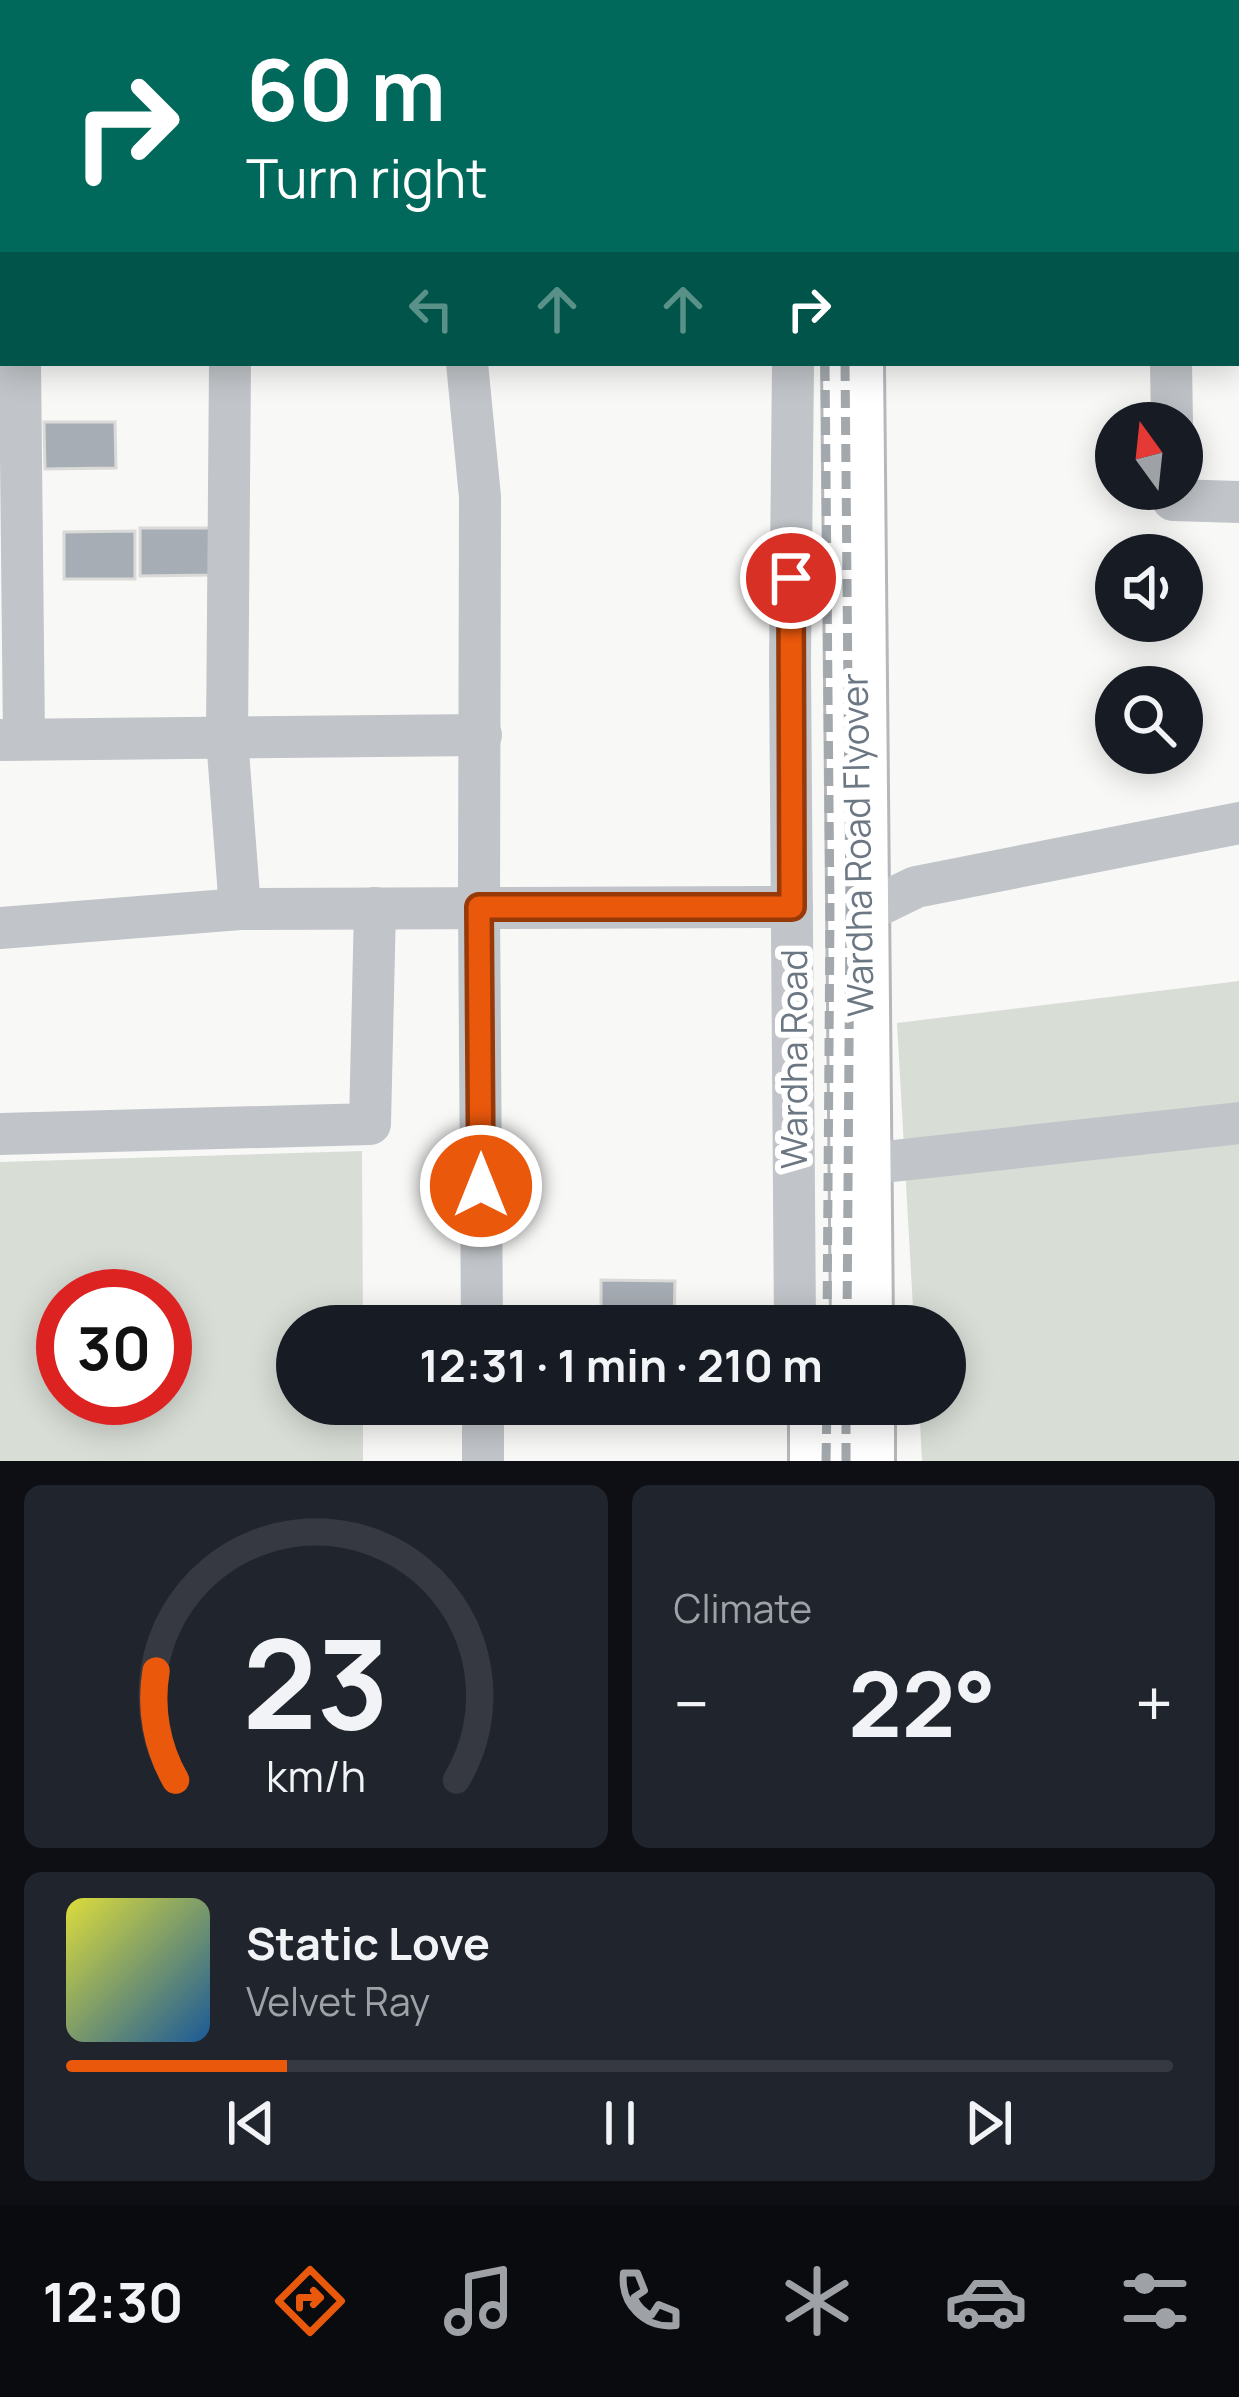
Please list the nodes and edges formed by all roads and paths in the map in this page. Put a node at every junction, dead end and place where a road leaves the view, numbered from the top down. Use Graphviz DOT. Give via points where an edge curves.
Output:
graph roads {
  1 [pos="20,366"];
  2 [pos="230,366"];
  3 [pos="467,366"];
  4 [pos="793,366"];
  5 [pos="816,366"];
  6 [pos="853,366"];
  7 [pos="876,366"];
  8 [pos="1172,366"];
  9 [pos="1172,402"];
  10 [pos="11,425"];
  11 [pos="1203,501"];
  12 [pos="1239,502"];
  13 [pos="481,735"];
  14 [pos="227,738"];
  15 [pos="12,740"];
  16 [pos="1239,823"];
  17 [pos="881,904"];
  18 [pos="479,907"];
  19 [pos="792,907"];
  20 [pos="375,908"];
  21 [pos="240,909"];
  22 [pos="0,928"];
  23 [pos="1239,1123"];
  24 [pos="0,1134"];
  25 [pos="884,1162"];
  26 [pos="482,1305"];
  27 [pos="795,1305"];
  28 [pos="820,1305"];
  29 [pos="862,1305"];
  30 [pos="885,1305"];
  31 [pos="483,1425"];
  32 [pos="795,1425"];
  33 [pos="820,1425"];
  34 [pos="863,1425"];
  35 [pos="886,1425"];
  36 [pos="483,1461"];
  37 [pos="796,1461"];
  38 [pos="820,1461"];
  39 [pos="864,1461"];
  40 [pos="887,1461"];
  1 -- 10 [label="street"];
  2 -- 14 [label="street"];
  3 -- 13 [label="street" via="480,497"];
  4 -- 19 [label="street, Wardha Road"];
  5 -- 28 [label="highway, Wardha Road Flyover"];
  6 -- 29 [label="highway, Wardha Road Flyover"];
  7 -- 17 [label="street"];
  8 -- 9 [label="street"];
  10 -- 15 [label="street"];
  11 -- 12 [label="street"];
  13 -- 14 [label="street"];
  13 -- 18 [label="street"];
  14 -- 15 [label="street"];
  14 -- 21 [label="street"];
  16 -- 17 [label="street" via="916,887"];
  17 -- 25 [label="street"];
  18 -- 19 [label="street"];
  18 -- 20 [label="street"];
  18 -- 26 [label="street"];
  19 -- 27 [label="street, Wardha Road"];
  20 -- 21 [label="street"];
  20 -- 24 [label="street" via="370,1124"];
  21 -- 22 [label="street"];
  23 -- 25 [label="street"];
  25 -- 30 [label="street"];
  31 -- 36 [label="street"];
  32 -- 37 [label="street"];
  33 -- 38 [label="highway"];
  34 -- 39 [label="highway"];
  35 -- 40 [label="street"];
}
